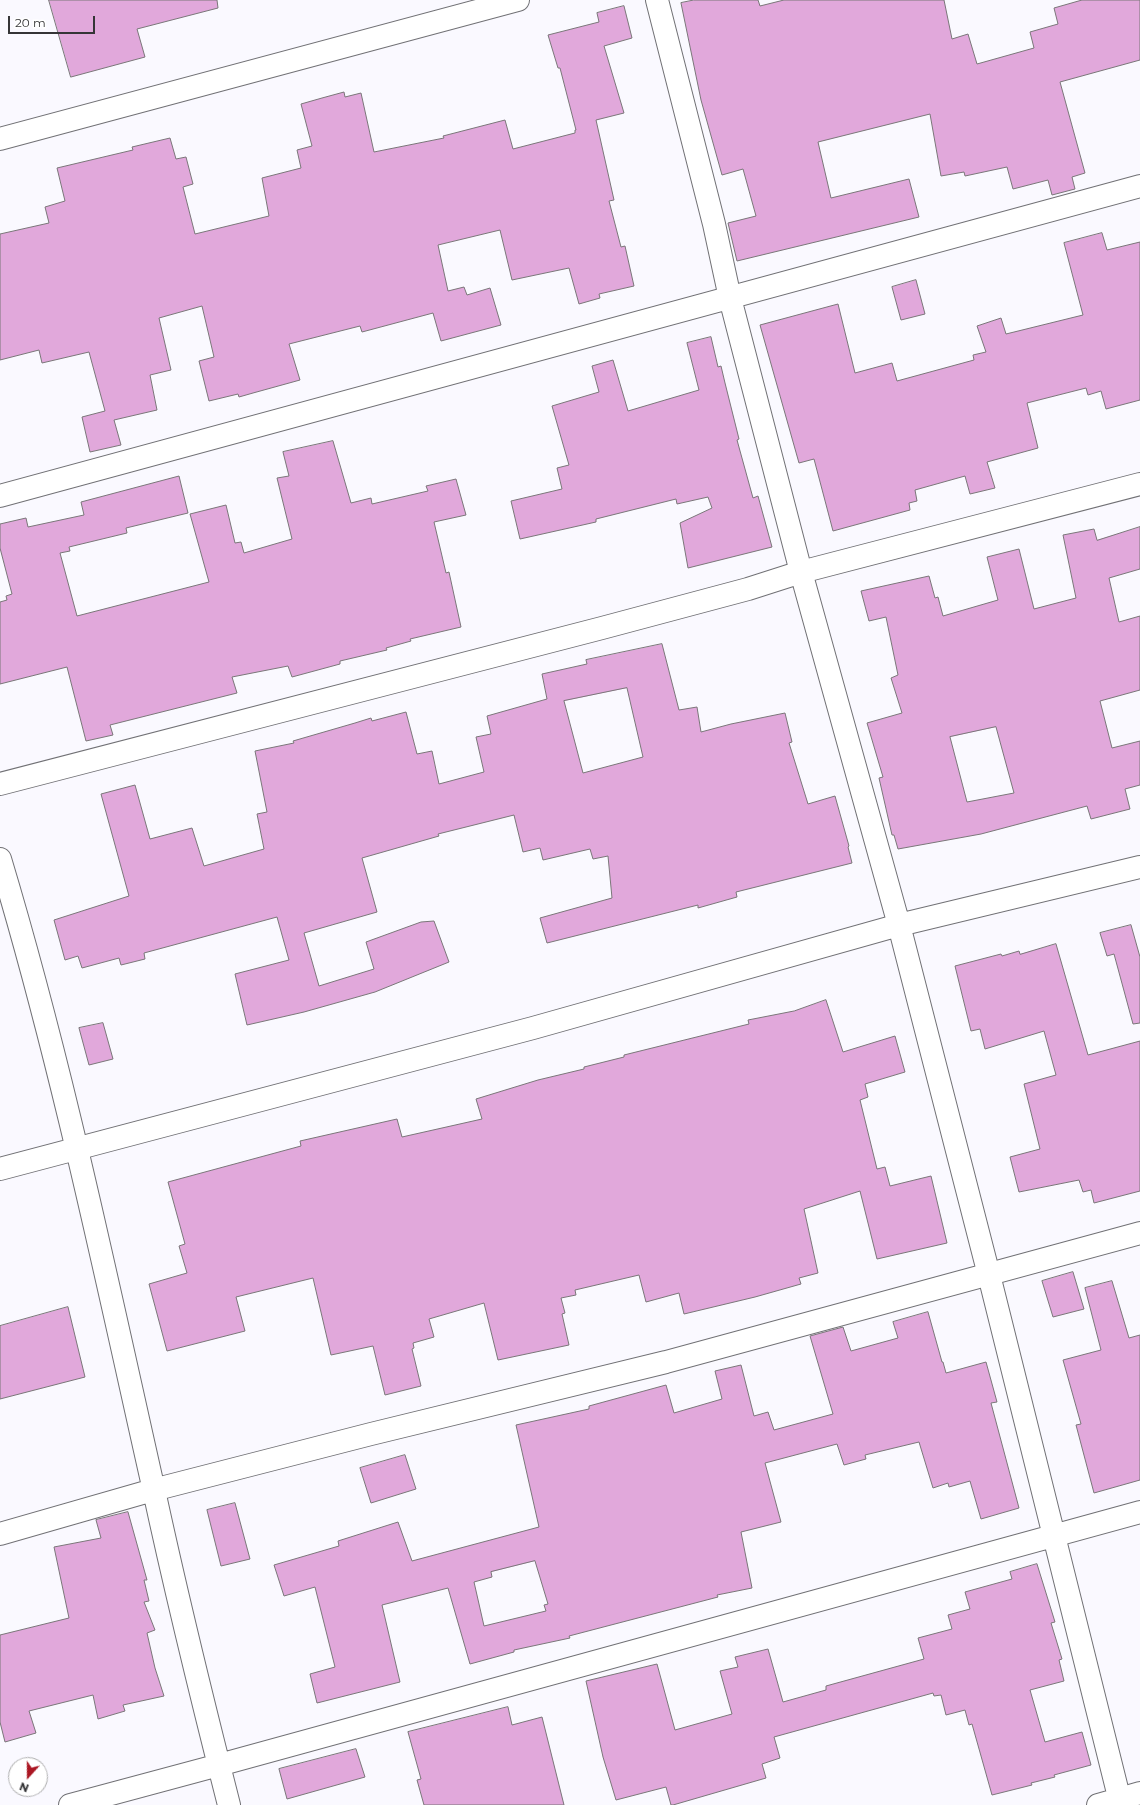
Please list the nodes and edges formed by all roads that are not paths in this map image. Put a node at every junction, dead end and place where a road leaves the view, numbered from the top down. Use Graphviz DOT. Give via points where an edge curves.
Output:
graph roads {
  1 [pos="518,0"];
  2 [pos="657,0"];
  3 [pos="0,139"];
  4 [pos="1140,186"];
  5 [pos="730,298"];
  6 [pos="1140,484"];
  7 [pos="0,496"];
  8 [pos="801,572"];
  9 [pos="0,784"];
  10 [pos="0,859"];
  11 [pos="1140,867"];
  12 [pos="899,925"];
  13 [pos="77,1149"];
  14 [pos="0,1169"];
  15 [pos="1140,1234"];
  16 [pos="989,1275"];
  17 [pos="154,1490"];
  18 [pos="1140,1512"];
  19 [pos="0,1534"];
  20 [pos="1053,1535"];
  21 [pos="219,1766"];
  22 [pos="1140,1793"];
  23 [pos="1120,1802"];
  24 [pos="70,1805"];
  25 [pos="229,1805"];
  26 [pos="1098,1805"];
  1 -- 3 [label="street"];
  2 -- 5 [label="street" via="714,224"];
  4 -- 5 [label="street"];
  5 -- 7 [label="street"];
  5 -- 8 [label="street"];
  6 -- 8 [label="street"];
  8 -- 9 [label="street" via="748,589 602,628"];
  8 -- 12 [label="street"];
  10 -- 13 [label="street"];
  11 -- 12 [label="street"];
  12 -- 13 [label="street" via="532,1028"];
  12 -- 16 [label="street"];
  13 -- 14 [label="street"];
  13 -- 17 [label="street"];
  15 -- 16 [label="street"];
  16 -- 17 [label="street" via="666,1362"];
  16 -- 20 [label="street"];
  17 -- 19 [label="street"];
  17 -- 21 [label="street"];
  18 -- 20 [label="street"];
  20 -- 21 [label="street"];
  20 -- 23 [label="street"];
  21 -- 24 [label="street"];
  21 -- 25 [label="street"];
  22 -- 23 [label="street"];
  23 -- 26 [label="street"];
}
